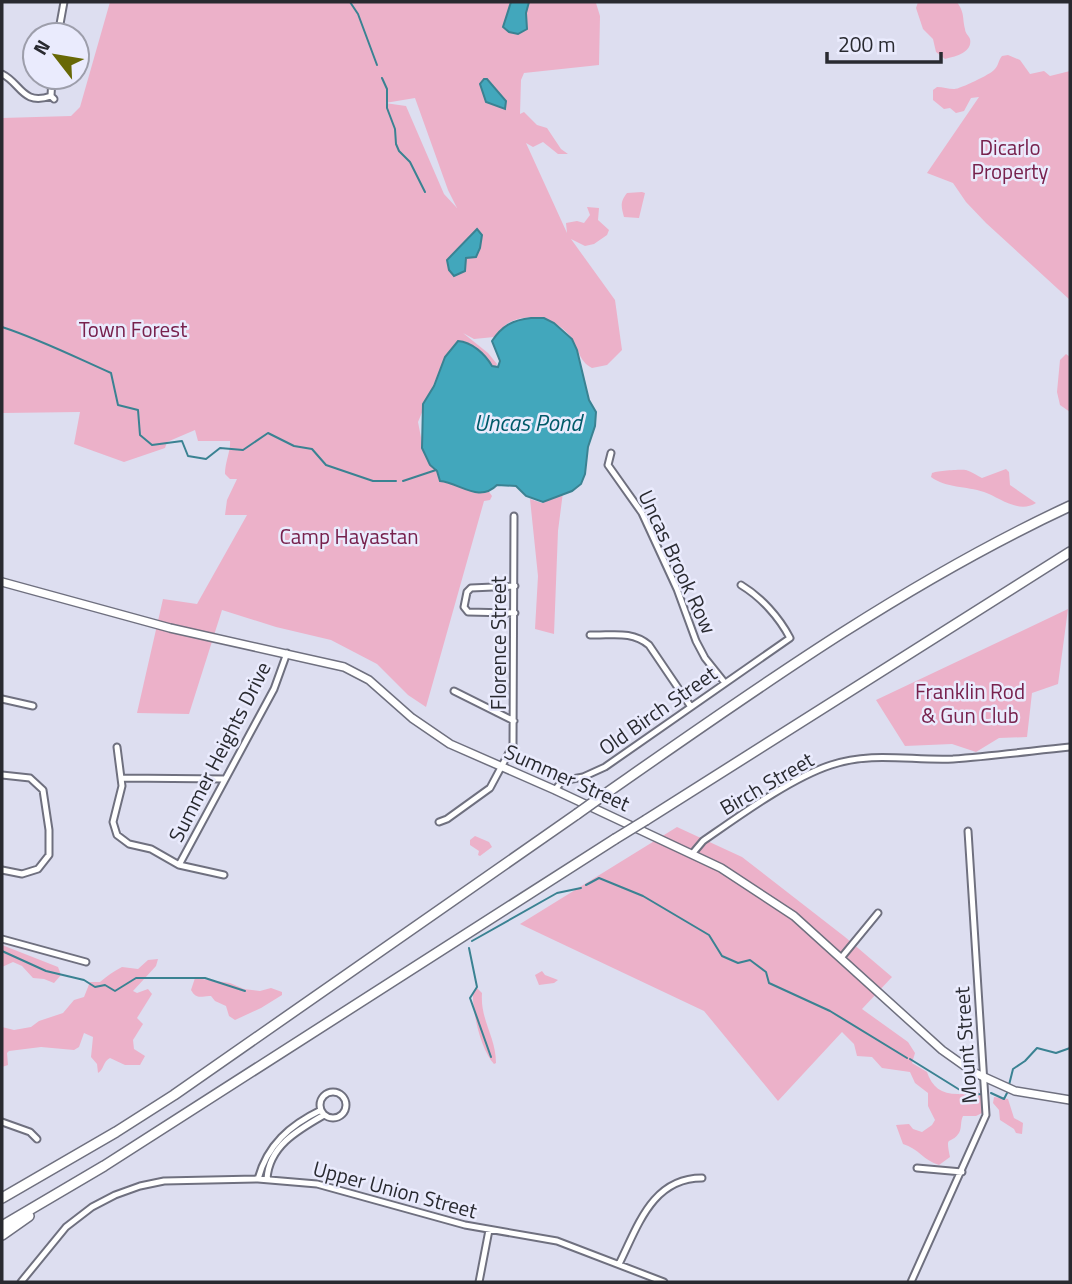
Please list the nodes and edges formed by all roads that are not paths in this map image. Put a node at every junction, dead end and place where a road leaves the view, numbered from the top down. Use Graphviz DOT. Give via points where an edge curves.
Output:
graph roads {
  1 [pos="63,2"];
  2 [pos="60,21"];
  3 [pos="2,74"];
  4 [pos="21,91"];
  5 [pos="21,91"];
  6 [pos="52,91"];
  7 [pos="611,453"];
  8 [pos="1070,506"];
  9 [pos="514,516"];
  10 [pos="1070,552"];
  11 [pos="2,582"];
  12 [pos="741,585"];
  13 [pos="514,586"];
  14 [pos="515,613"];
  15 [pos="590,635"];
  16 [pos="287,653"];
  17 [pos="725,683"];
  18 [pos="454,691"];
  19 [pos="2,699"];
  20 [pos="33,706"];
  21 [pos="691,707"];
  22 [pos="514,721"];
  23 [pos="117,747"];
  24 [pos="1070,747"];
  25 [pos="503,768"];
  26 [pos="2,775"];
  27 [pos="121,778"];
  28 [pos="225,779"];
  29 [pos="555,790"];
  30 [pos="439,822"];
  31 [pos="968,831"];
  32 [pos="692,854"];
  33 [pos="179,865"];
  34 [pos="2,870"];
  35 [pos="224,874"];
  36 [pos="878,913"];
  37 [pos="2,939"];
  38 [pos="841,958"];
  39 [pos="86,962"];
  40 [pos="985,1079"];
  41 [pos="1070,1100"];
  42 [pos="322,1112"];
  43 [pos="2,1122"];
  44 [pos="37,1139"];
  45 [pos="917,1168"];
  46 [pos="962,1172"];
  47 [pos="702,1178"];
  48 [pos="258,1179"];
  49 [pos="267,1179"];
  50 [pos="67,1188"];
  51 [pos="2,1197"];
  52 [pos="2,1226"];
  53 [pos="489,1230"];
  54 [pos="2,1235"];
  55 [pos="619,1264"];
  56 [pos="648,1275"];
  57 [pos="21,1282"];
  58 [pos="479,1282"];
  59 [pos="645,1282"];
  60 [pos="664,1282"];
  61 [pos="911,1282"];
  1 -- 2 [label="street"];
  3 -- 4 [label="street"];
  5 -- 6 [label="street" via="35,98 52,98"];
  7 -- 17 [label="street, Uncas Brook Row" via="608,465 642,513 695,641"];
  8 -- 51 [label="highway, bridge" via="961,563 832,640 174,1095"];
  9 -- 13 [label="street, Florence Street"];
  10 -- 50 [label="highway, bridge"];
  11 -- 16 [label="main road, Summer Street" via="195,635"];
  12 -- 17 [label="street, Old Birch Street" via="756,595 790,638"];
  13 -- 14 [label="street, Florence Street"];
  13 -- 14 [label="street" via="471,588 465,611"];
  14 -- 22 [label="street, Florence Street"];
  15 -- 21 [label="street" via="626,634 643,640"];
  16 -- 25 [label="main road, Summer Street" via="356,673 434,735"];
  16 -- 28 [label="street, Summer Heights Drive" via="274,689"];
  17 -- 21 [label="street, Old Birch Street"];
  18 -- 22 [label="street"];
  19 -- 20 [label="street"];
  21 -- 29 [label="street, Old Birch Street" via="605,768 562,781"];
  22 -- 25 [label="street, Florence Street" via="513,745"];
  23 -- 27 [label="street"];
  24 -- 32 [label="street, Birch Street" via="952,759 858,759 816,770 708,838"];
  25 -- 29 [label="main road, Summer Street"];
  25 -- 30 [label="street" via="484,794"];
  26 -- 34 [label="street" via="30,778 43,790 50,830 49,855 38,869 22,874"];
  27 -- 28 [label="street"];
  27 -- 33 [label="street" via="113,822 117,835"];
  28 -- 33 [label="street, Summer Heights Drive"];
  29 -- 32 [label="main road, Summer Street"];
  31 -- 40 [label="street, Mount Street"];
  32 -- 38 [label="main road, Summer Street" via="782,907"];
  33 -- 35 [label="street"];
  36 -- 38 [label="street"];
  37 -- 39 [label="street"];
  38 -- 40 [label="main road, Summer Street" via="943,1050"];
  40 -- 41 [label="main road, Summer Street" via="1015,1091"];
  40 -- 46 [label="street, Mount Street" via="985,1121"];
  42 -- 42 [label="street" via="333,1118 341,1116 344,1099 328,1094 322,1099"];
  42 -- 48 [label="street" via="279,1137 268,1151"];
  42 -- 49 [label="street" via="284,1143 272,1158"];
  43 -- 44 [label="street"];
  45 -- 46 [label="street"];
  46 -- 61 [label="street, Mount Street"];
  47 -- 55 [label="street" via="687,1178 657,1195"];
  48 -- 49 [label="street, Upper Union Street"];
  48 -- 57 [label="street, Upper Union Street" via="175,1180 115,1195 66,1227"];
  49 -- 53 [label="street, Upper Union Street" via="329,1186"];
  50 -- 52 [label="highway"];
  50 -- 54 [label="highway"];
  53 -- 55 [label="street, Upper Union Street" via="557,1241"];
  53 -- 58 [label="street"];
  55 -- 56 [label="street, Upper Union Street"];
  56 -- 59 [label="street"];
  56 -- 60 [label="street, Upper Union Street"];
}
